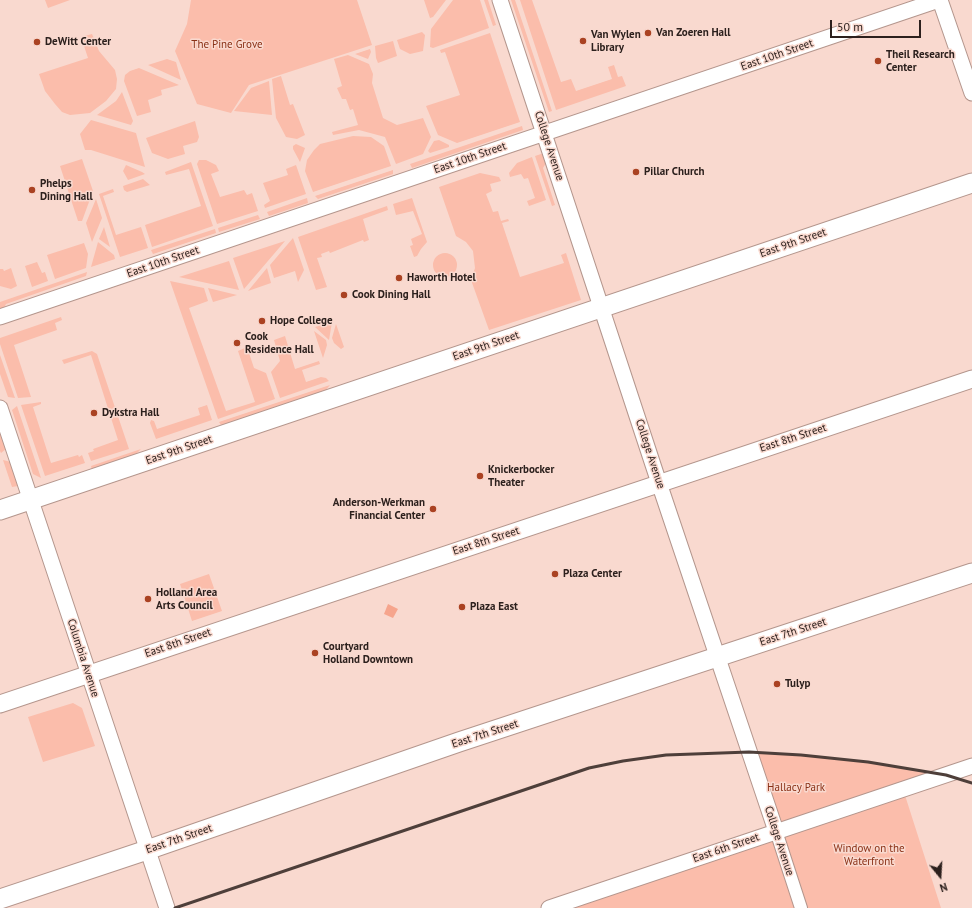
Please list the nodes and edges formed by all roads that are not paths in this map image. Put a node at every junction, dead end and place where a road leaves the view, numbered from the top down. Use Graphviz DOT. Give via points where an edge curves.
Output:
graph roads {
  1 [pos="500,0"];
  2 [pos="940,0"];
  3 [pos="972,93"];
  4 [pos="545,132"];
  5 [pos="972,183"];
  6 [pos="601,307"];
  7 [pos="0,317"];
  8 [pos="972,379"];
  9 [pos="0,408"];
  10 [pos="659,483"];
  11 [pos="31,500"];
  12 [pos="0,510"];
  13 [pos="972,573"];
  14 [pos="717,658"];
  15 [pos="88,674"];
  16 [pos="0,704"];
  17 [pos="972,766"];
  18 [pos="776,831"];
  19 [pos="148,850"];
  20 [pos="0,899"];
  21 [pos="167,908"];
  22 [pos="550,908"];
  23 [pos="801,908"];
  1 -- 4 [label="street, College Avenue"];
  2 -- 3 [label="street"];
  2 -- 4 [label="street, East 10th Street"];
  4 -- 6 [label="street, College Avenue"];
  4 -- 7 [label="street, East 10th Street"];
  5 -- 6 [label="main road, East 9th Street"];
  6 -- 10 [label="street, College Avenue"];
  6 -- 11 [label="main road, East 9th Street"];
  8 -- 10 [label="main road, East 8th Street"];
  9 -- 11 [label="street, Columbia Avenue"];
  10 -- 14 [label="street, College Avenue"];
  10 -- 15 [label="main road, East 8th Street"];
  11 -- 12 [label="main road, East 9th Street"];
  11 -- 15 [label="street, Columbia Avenue"];
  13 -- 14 [label="main road, East 7th Street"];
  14 -- 18 [label="street, College Avenue"];
  14 -- 19 [label="main road, East 7th Street" via="459,742"];
  15 -- 16 [label="main road, East 8th Street"];
  15 -- 19 [label="street, Columbia Avenue"];
  17 -- 18 [label="street, East 6th Street"];
  18 -- 22 [label="street, East 6th Street"];
  18 -- 23 [label="street, College Avenue"];
  19 -- 20 [label="main road, East 7th Street"];
  19 -- 21 [label="street, Columbia Avenue"];
}
